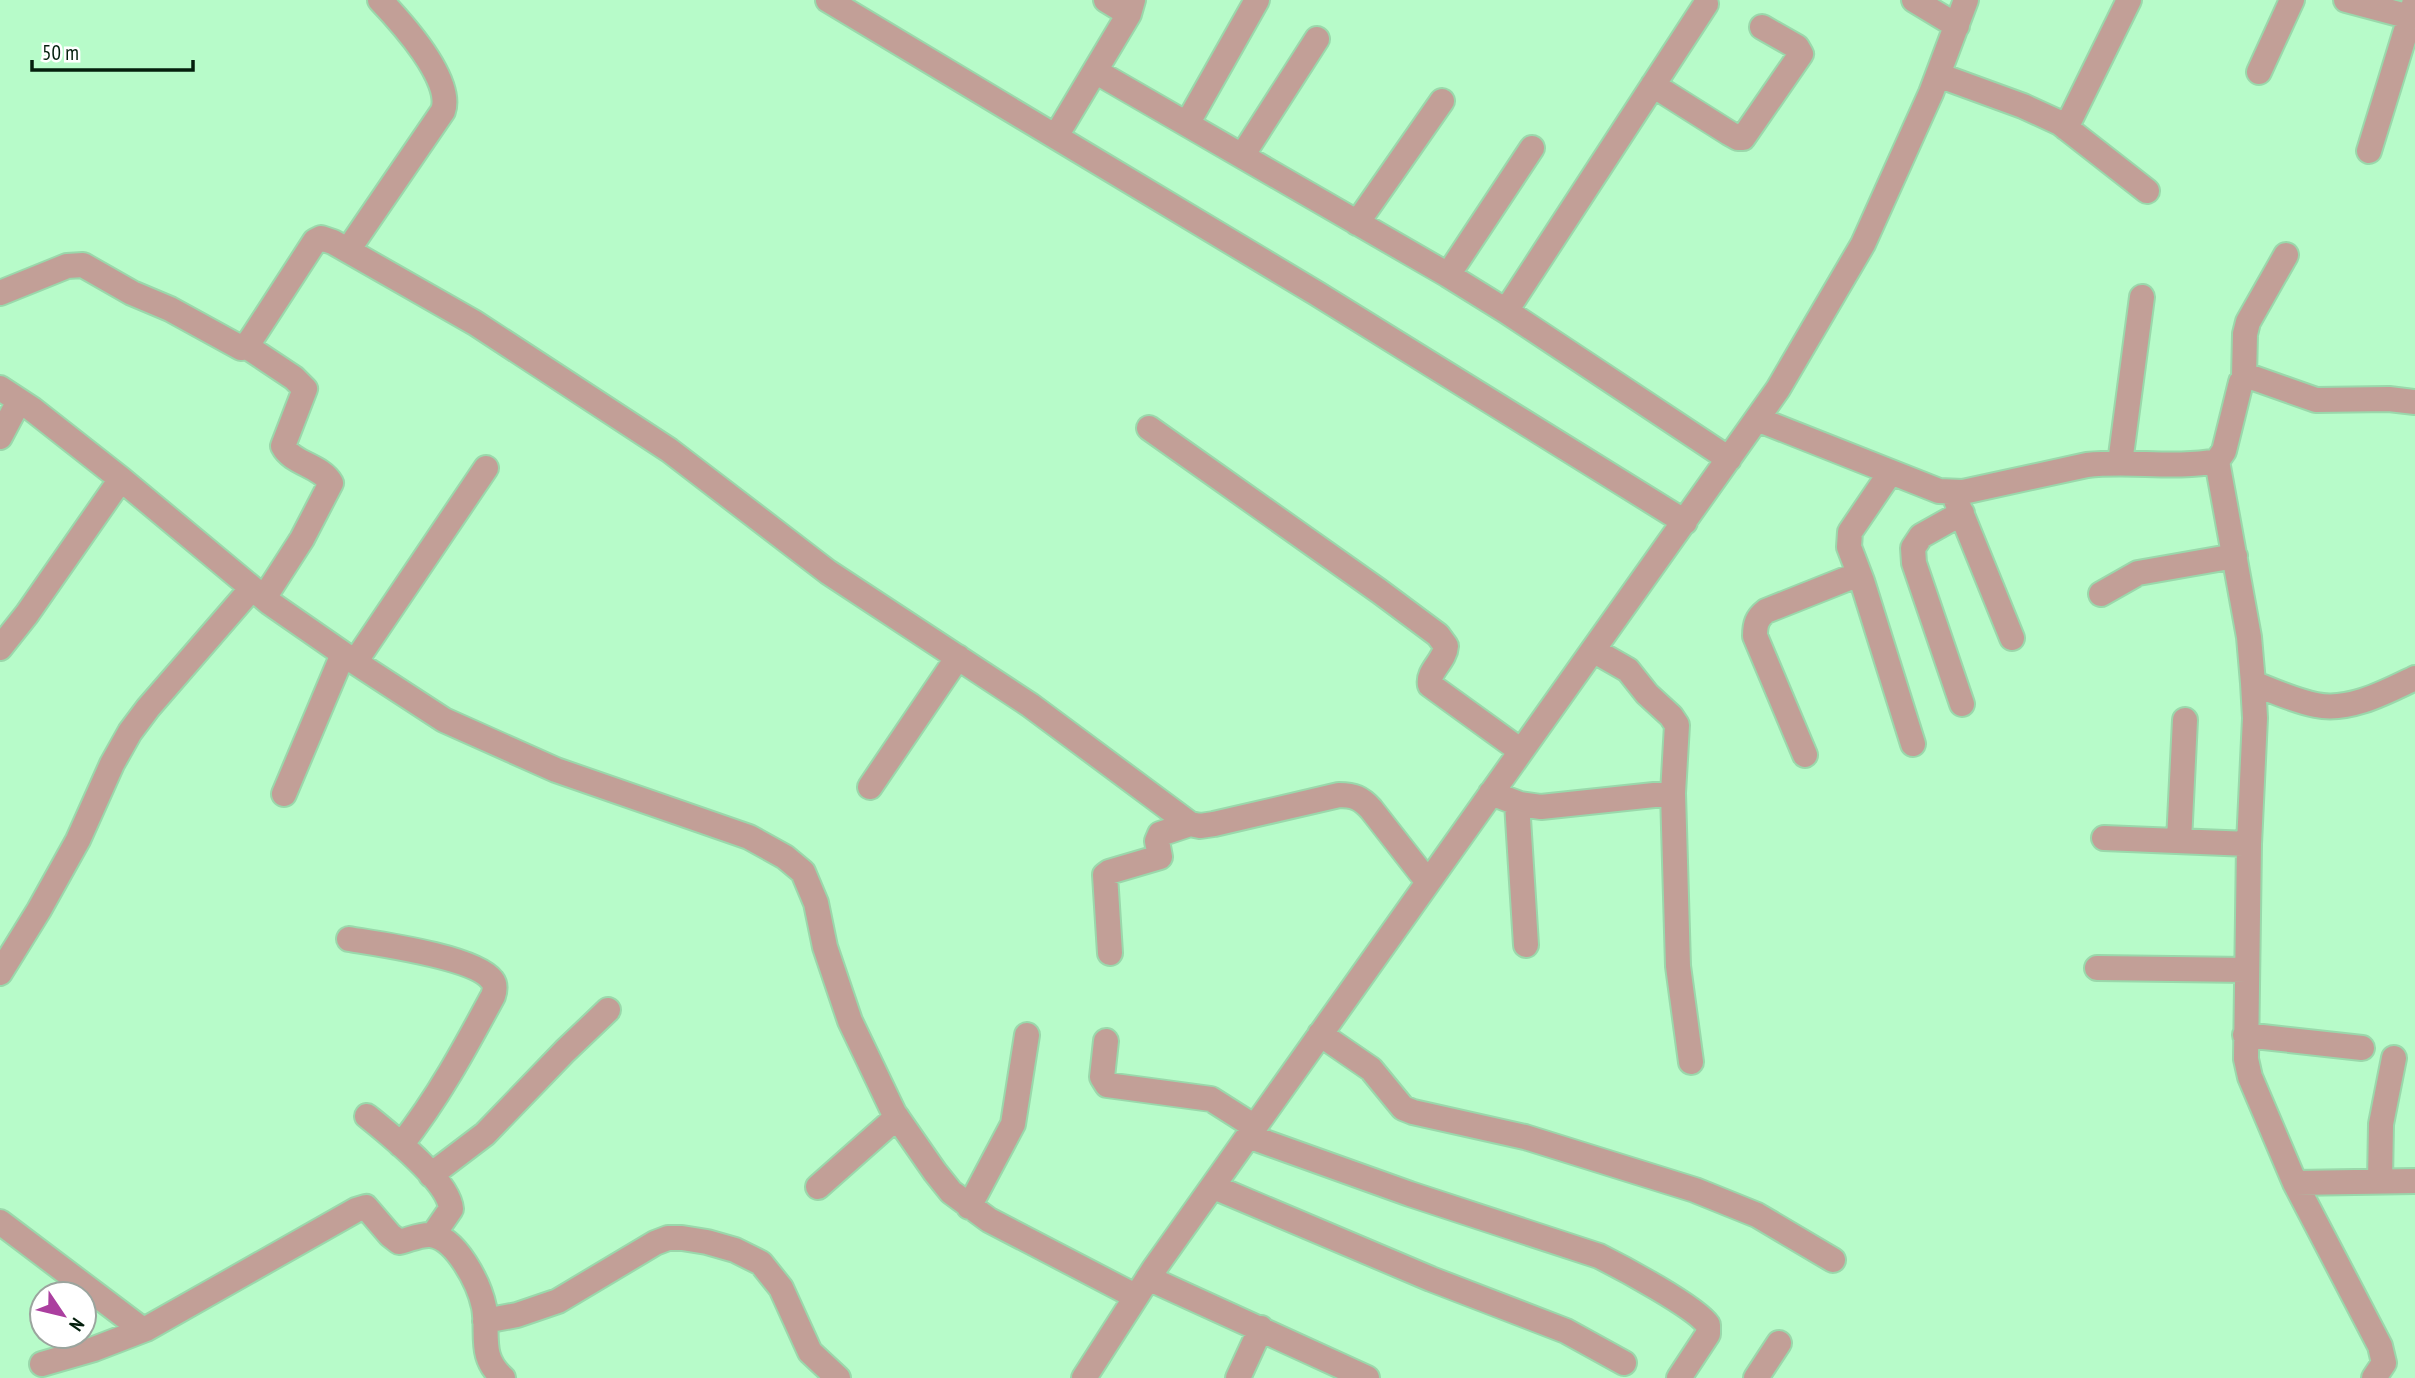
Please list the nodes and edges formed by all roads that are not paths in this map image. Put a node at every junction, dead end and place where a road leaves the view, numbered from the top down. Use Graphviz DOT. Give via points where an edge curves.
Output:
graph roads {
  1 [pos="380,0"];
  2 [pos="828,0"];
  3 [pos="1106,0"];
  4 [pos="1256,0"];
  5 [pos="1914,0"];
  6 [pos="1966,0"];
  7 [pos="2129,0"];
  8 [pos="2292,0"];
  9 [pos="2346,0"];
  10 [pos="1706,4"];
  11 [pos="1131,7"];
  12 [pos="2413,8"];
  13 [pos="1947,21"];
  14 [pos="1762,27"];
  15 [pos="1317,39"];
  16 [pos="1095,71"];
  17 [pos="2259,72"];
  18 [pos="1938,75"];
  19 [pos="1653,85"];
  20 [pos="1442,101"];
  21 [pos="1187,124"];
  22 [pos="2066,128"];
  23 [pos="1056,136"];
  24 [pos="1532,148"];
  25 [pos="2369,151"];
  26 [pos="1242,156"];
  27 [pos="2147,191"];
  28 [pos="1357,223"];
  29 [pos="348,250"];
  30 [pos="2286,255"];
  31 [pos="1448,275"];
  32 [pos="0,293"];
  33 [pos="2142,298"];
  34 [pos="1506,311"];
  35 [pos="246,346"];
  36 [pos="2244,377"];
  37 [pos="10,395"];
  38 [pos="2415,401"];
  39 [pos="1757,419"];
  40 [pos="1150,428"];
  41 [pos="0,437"];
  42 [pos="1714,449"];
  43 [pos="2217,461"];
  44 [pos="2120,463"];
  45 [pos="486,468"];
  46 [pos="1890,473"];
  47 [pos="121,478"];
  48 [pos="1958,503"];
  49 [pos="1670,512"];
  50 [pos="2235,556"];
  51 [pos="1859,574"];
  52 [pos="258,593"];
  53 [pos="2101,594"];
  54 [pos="2012,638"];
  55 [pos="0,648"];
  56 [pos="1593,650"];
  57 [pos="958,657"];
  58 [pos="349,658"];
  59 [pos="2415,678"];
  60 [pos="2253,683"];
  61 [pos="1962,704"];
  62 [pos="2185,720"];
  63 [pos="1510,743"];
  64 [pos="1913,744"];
  65 [pos="1805,755"];
  66 [pos="870,787"];
  67 [pos="1491,793"];
  68 [pos="1673,793"];
  69 [pos="284,794"];
  70 [pos="1517,803"];
  71 [pos="1190,824"];
  72 [pos="2104,838"];
  73 [pos="2179,841"];
  74 [pos="2249,844"];
  75 [pos="1420,872"];
  76 [pos="349,939"];
  77 [pos="1526,945"];
  78 [pos="1110,953"];
  79 [pos="2097,968"];
  80 [pos="2247,970"];
  81 [pos="0,973"];
  82 [pos="608,1010"];
  83 [pos="1321,1034"];
  84 [pos="1027,1035"];
  85 [pos="2245,1035"];
  86 [pos="1106,1041"];
  87 [pos="2362,1048"];
  88 [pos="2394,1058"];
  89 [pos="1691,1062"];
  90 [pos="367,1116"];
  91 [pos="897,1117"];
  92 [pos="1244,1123"];
  93 [pos="401,1145"];
  94 [pos="431,1174"];
  95 [pos="2380,1181"];
  96 [pos="2415,1181"];
  97 [pos="2295,1183"];
  98 [pos="818,1186"];
  99 [pos="1214,1187"];
  100 [pos="969,1207"];
  101 [pos="0,1222"];
  102 [pos="433,1236"];
  103 [pos="1833,1260"];
  104 [pos="1131,1288"];
  105 [pos="485,1321"];
  106 [pos="1261,1328"];
  107 [pos="143,1330"];
  108 [pos="1779,1343"];
  109 [pos="1624,1363"];
  110 [pos="42,1364"];
  111 [pos="503,1378"];
  112 [pos="838,1378"];
  113 [pos="1084,1378"];
  114 [pos="1238,1378"];
  115 [pos="1367,1378"];
  116 [pos="1679,1378"];
  117 [pos="1756,1378"];
  118 [pos="2374,1378"];
  1 -- 29 [label="street" via="429,64 442,85 445,104"];
  2 -- 23 [label="street"];
  3 -- 11 [label="street"];
  4 -- 21 [label="street"];
  5 -- 13 [label="street"];
  6 -- 13 [label="street"];
  7 -- 22 [label="street"];
  8 -- 17 [label="street"];
  9 -- 12 [label="street"];
  10 -- 19 [label="street"];
  11 -- 16 [label="street"];
  12 -- 25 [label="street"];
  13 -- 18 [label="street"];
  14 -- 19 [label="street" via="1801,54 1743,138"];
  15 -- 26 [label="street"];
  16 -- 21 [label="street"];
  16 -- 23 [label="street"];
  18 -- 22 [label="street" via="2023,106"];
  18 -- 39 [label="street" via="1863,244"];
  19 -- 34 [label="street"];
  20 -- 28 [label="street"];
  21 -- 26 [label="street"];
  22 -- 27 [label="street"];
  23 -- 49 [label="street"];
  24 -- 31 [label="street"];
  26 -- 28 [label="street"];
  28 -- 31 [label="street"];
  29 -- 35 [label="street" via="321,238 315,241"];
  29 -- 57 [label="street" via="577,388 668,450 828,572"];
  30 -- 36 [label="street" via="2248,322"];
  31 -- 34 [label="street"];
  32 -- 35 [label="street" via="67,266 83,265 235,346"];
  33 -- 44 [label="street"];
  34 -- 42 [label="street"];
  35 -- 52 [label="street" via="305,389 283,446 331,483 302,540"];
  36 -- 38 [label="street" via="2316,400"];
  36 -- 43 [label="street" via="2224,451"];
  37 -- 41 [label="street"];
  37 -- 47 [label="street"];
  39 -- 42 [label="street"];
  39 -- 46 [label="street"];
  40 -- 63 [label="street" via="1438,635 1445,653 1430,685"];
  42 -- 49 [label="street"];
  43 -- 44 [label="street"];
  43 -- 50 [label="street"];
  44 -- 48 [label="street" via="2087,465"];
  45 -- 58 [label="street"];
  46 -- 48 [label="street"];
  46 -- 51 [label="street" via="1850,532 1849,547"];
  47 -- 52 [label="street"];
  47 -- 55 [label="street"];
  48 -- 54 [label="street"];
  48 -- 61 [label="street" via="1913,548 1914,563"];
  49 -- 56 [label="street"];
  50 -- 53 [label="street" via="2138,573"];
  50 -- 60 [label="street"];
  51 -- 64 [label="street"];
  51 -- 65 [label="street" via="1766,611 1755,626 1755,636"];
  52 -- 58 [label="street"];
  52 -- 81 [label="street" via="130,732 78,840"];
  56 -- 63 [label="street"];
  56 -- 68 [label="street" via="1623,666 1675,720"];
  57 -- 66 [label="street"];
  57 -- 71 [label="street"];
  58 -- 69 [label="street"];
  58 -- 91 [label="street" via="444,720 556,770 749,837 803,872 850,1021"];
  59 -- 60 [label="street" via="2367,699 2328,707"];
  60 -- 74 [label="street"];
  62 -- 73 [label="street"];
  63 -- 67 [label="street"];
  67 -- 70 [label="street"];
  67 -- 75 [label="street"];
  68 -- 70 [label="street" via="1541,807"];
  68 -- 89 [label="street" via="1678,966"];
  70 -- 77 [label="street"];
  71 -- 75 [label="street" via="1214,824 1353,795 1371,809"];
  71 -- 78 [label="street" via="1160,834 1160,857 1105,876"];
  72 -- 73 [label="street"];
  73 -- 74 [label="street"];
  74 -- 80 [label="street"];
  75 -- 83 [label="street"];
  76 -- 93 [label="street" via="473,967 494,983 493,996 451,1074"];
  79 -- 80 [label="street"];
  80 -- 85 [label="street"];
  82 -- 94 [label="street" via="485,1134"];
  83 -- 92 [label="street"];
  83 -- 103 [label="street" via="1371,1069 1403,1108 1525,1137 1695,1190 1769,1222"];
  84 -- 100 [label="street" via="1013,1124"];
  85 -- 87 [label="street"];
  85 -- 97 [label="street" via="2250,1077"];
  86 -- 92 [label="street" via="1102,1077 1107,1085 1212,1098"];
  88 -- 95 [label="street" via="2381,1125"];
  90 -- 93 [label="street"];
  91 -- 98 [label="street"];
  91 -- 100 [label="street" via="951,1192"];
  92 -- 99 [label="street"];
  92 -- 116 [label="street" via="1410,1194 1617,1265 1695,1311 1708,1325"];
  93 -- 94 [label="street"];
  94 -- 102 [label="street" via="451,1209"];
  95 -- 96 [label="street"];
  95 -- 97 [label="street"];
  97 -- 118 [label="street" via="2380,1346 2384,1363"];
  99 -- 104 [label="street"];
  99 -- 109 [label="street" via="1566,1331"];
  100 -- 104 [label="street"];
  101 -- 107 [label="street"];
  102 -- 105 [label="street" via="452,1245 469,1270 481,1295"];
  102 -- 107 [label="street" via="399,1242 362,1207"];
  104 -- 106 [label="street"];
  104 -- 113 [label="street"];
  105 -- 111 [label="street" via="486,1354"];
  105 -- 112 [label="street" via="558,1301 655,1243 682,1238 736,1250 761,1263 781,1288 810,1352"];
  106 -- 114 [label="street"];
  106 -- 115 [label="street"];
  107 -- 110 [label="street"];
  108 -- 117 [label="street"];
}
